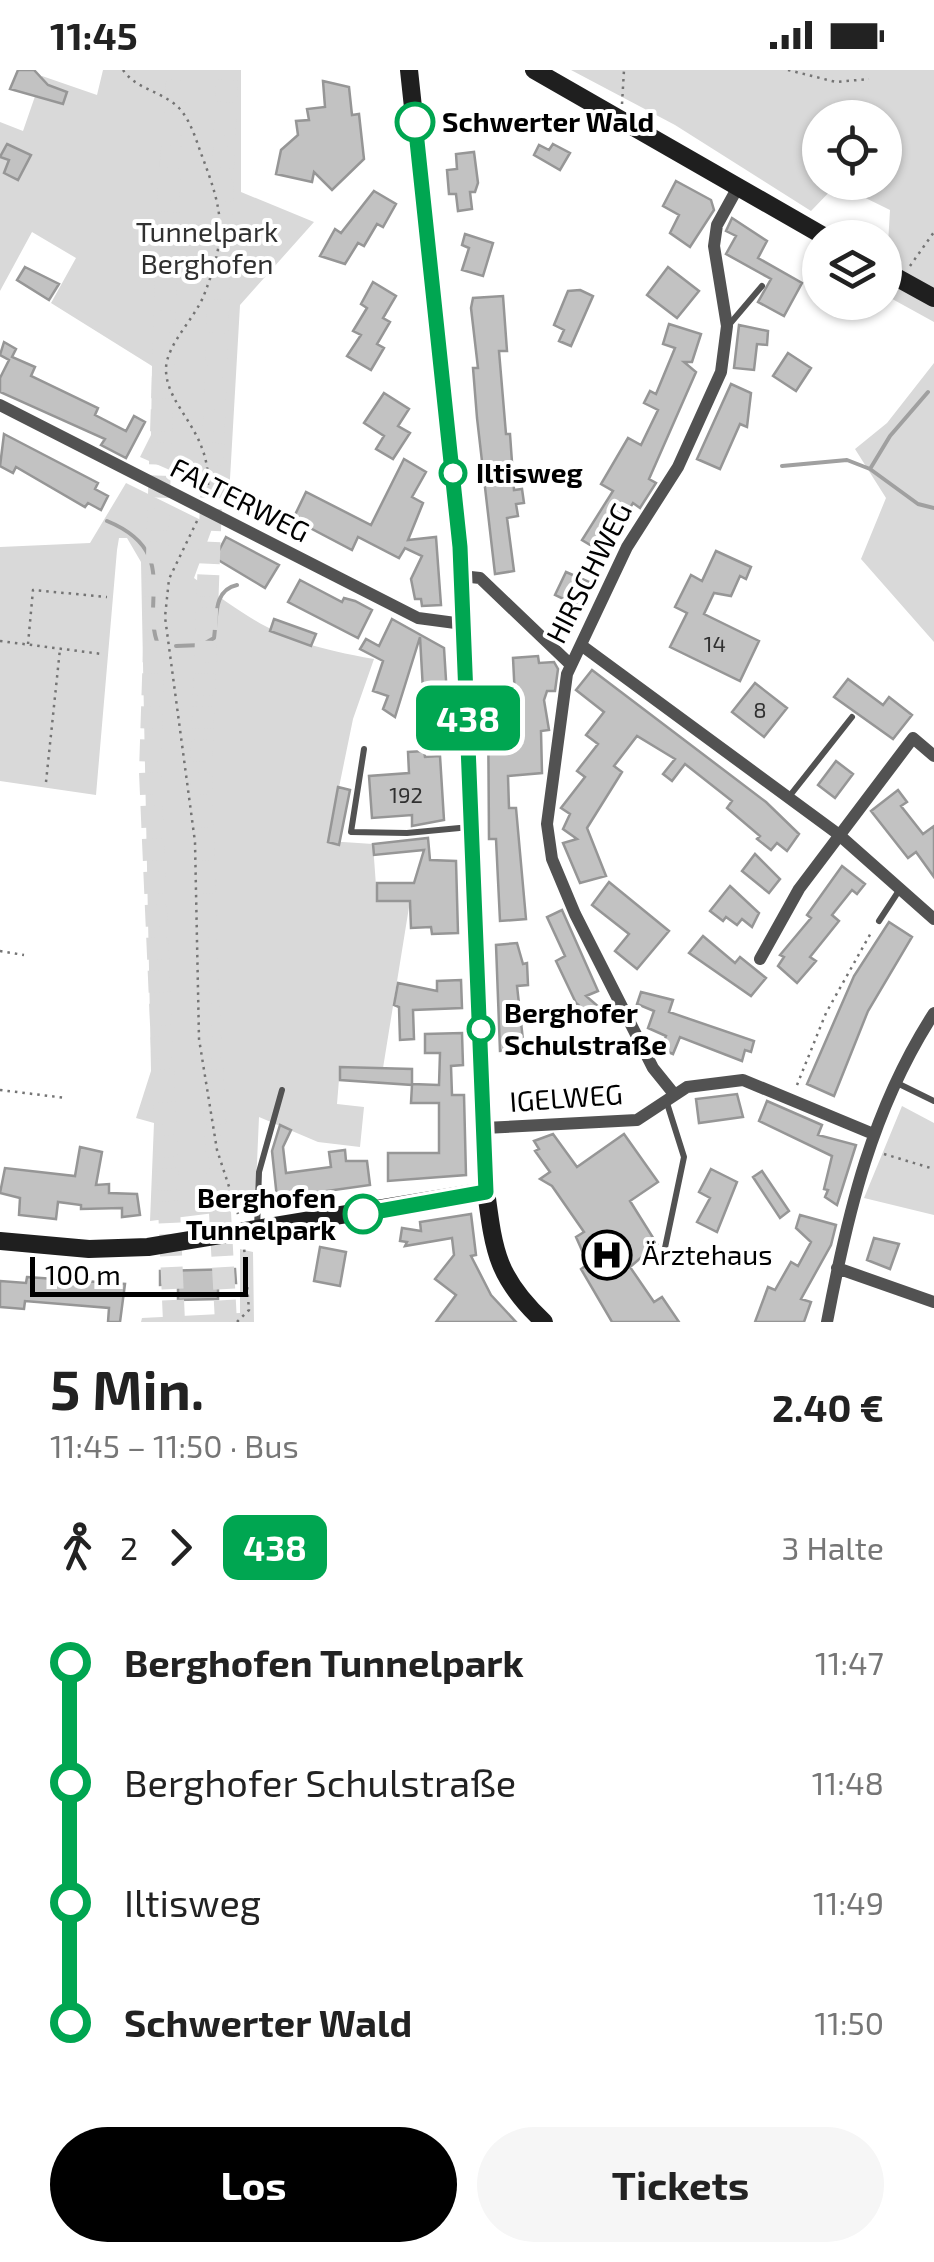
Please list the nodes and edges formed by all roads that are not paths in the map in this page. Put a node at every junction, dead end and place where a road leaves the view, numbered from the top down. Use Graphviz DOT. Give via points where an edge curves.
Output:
graph roads {
  1 [pos="534,70"];
  2 [pos="411,72"];
  3 [pos="738,186"];
  4 [pos="802,223"];
  5 [pos="902,280"];
  6 [pos="762,286"];
  7 [pos="934,298"];
  8 [pos="728,326"];
  9 [pos="0,405"];
  10 [pos="461,576"];
  11 [pos="463,624"];
  12 [pos="581,645"];
  13 [pos="571,665"];
  14 [pos="852,718"];
  15 [pos="364,749"];
  16 [pos="934,756"];
  17 [pos="788,798"];
  18 [pos="475,826"];
  19 [pos="838,834"];
  20 [pos="902,887"];
  21 [pos="934,918"];
  22 [pos="878,920"];
  23 [pos="760,959"];
  24 [pos="934,1013"];
  25 [pos="894,1082"];
  26 [pos="282,1090"];
  27 [pos="670,1098"];
  28 [pos="934,1101"];
  29 [pos="484,1128"];
  30 [pos="871,1133"];
  31 [pos="486,1192"];
  32 [pos="257,1230"];
  33 [pos="0,1241"];
  34 [pos="662,1262"];
  35 [pos="837,1268"];
  36 [pos="934,1302"];
  37 [pos="544,1322"];
  38 [pos="827,1322"];
  1 -- 3 [label="street"];
  2 -- 10 [label="street"];
  3 -- 4 [label="street"];
  3 -- 8 [label="street, HIRSCHWEG" via="717,225 714,246"];
  5 -- 7 [label="street"];
  6 -- 8 [label="lane"];
  8 -- 12 [label="street, HIRSCHWEG" via="722,372 705,411"];
  9 -- 11 [label="street, FALTERWEG" via="418,618"];
  10 -- 11 [label="street"];
  10 -- 13 [label="street" via="480,578"];
  11 -- 18 [label="street"];
  12 -- 13 [label="street, HIRSCHWEG"];
  12 -- 17 [label="street"];
  13 -- 27 [label="street, HIRSCHWEG" via="547,824 552,859"];
  14 -- 17 [label="lane"];
  15 -- 18 [label="lane" via="351,832"];
  16 -- 19 [label="street" via="913,738"];
  17 -- 19 [label="street"];
  18 -- 29 [label="street"];
  19 -- 20 [label="street"];
  19 -- 23 [label="street"];
  20 -- 21 [label="street"];
  20 -- 22 [label="lane"];
  24 -- 25 [label="street"];
  25 -- 28 [label="lane"];
  25 -- 30 [label="street"];
  26 -- 32 [label="lane" via="259,1172"];
  27 -- 29 [label="street, IGELWEG" via="650,1114 618,1123"];
  27 -- 30 [label="street, IGELWEG" via="687,1088 743,1080"];
  27 -- 34 [label="lane" via="684,1158"];
  29 -- 31 [label="street"];
  30 -- 35 [label="street"];
  31 -- 32 [label="street"];
  31 -- 37 [label="street" via="503,1276"];
  32 -- 33 [label="street" via="89,1250"];
  35 -- 36 [label="street"];
  35 -- 38 [label="street"];
}
